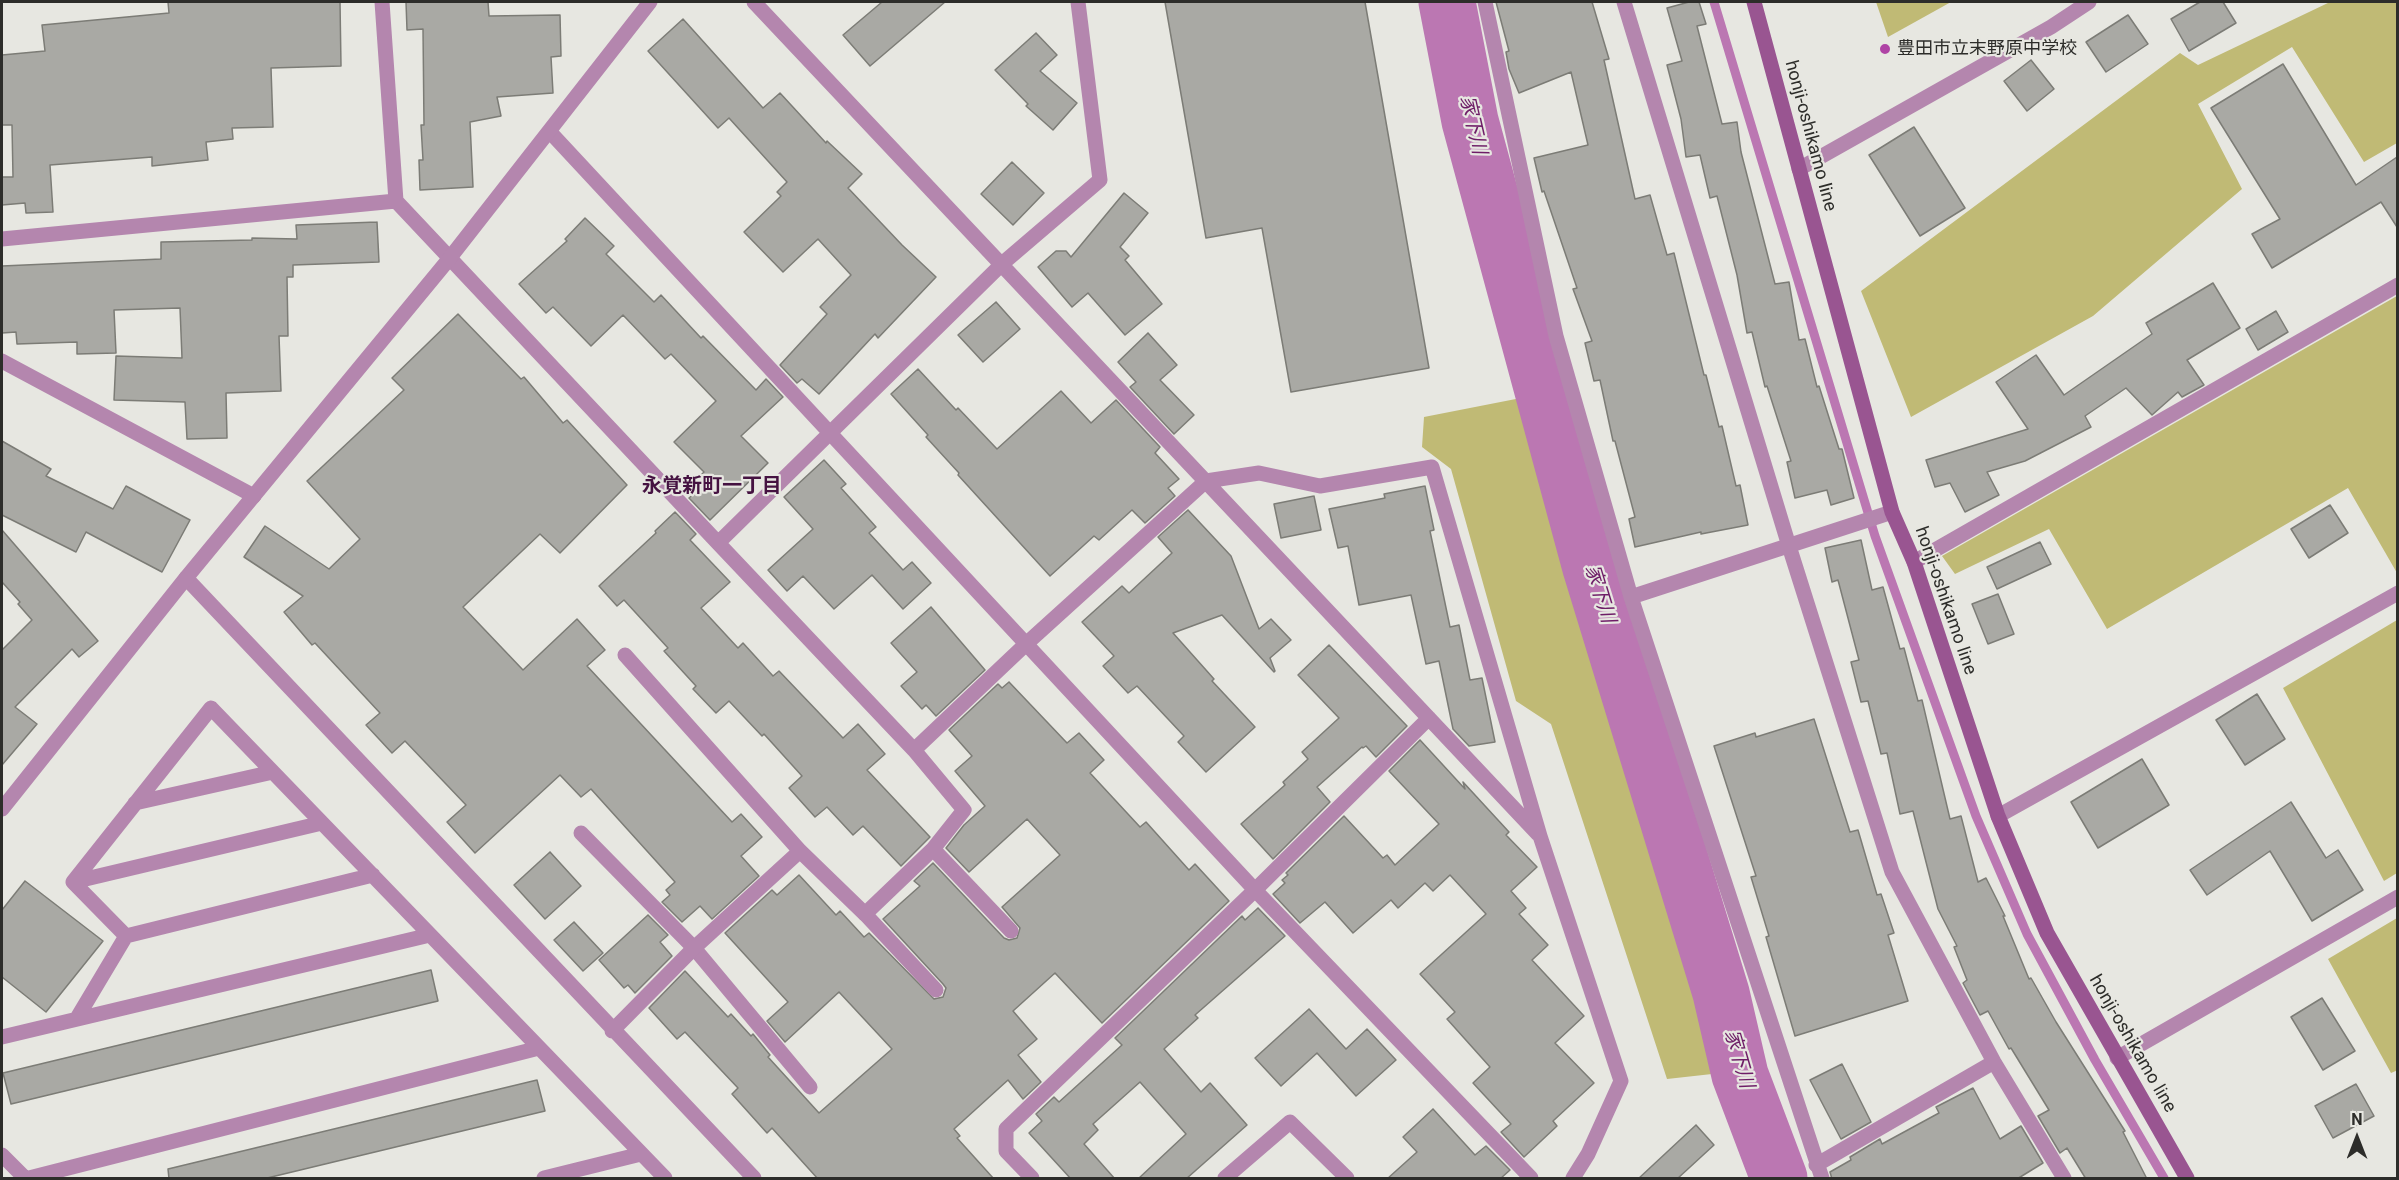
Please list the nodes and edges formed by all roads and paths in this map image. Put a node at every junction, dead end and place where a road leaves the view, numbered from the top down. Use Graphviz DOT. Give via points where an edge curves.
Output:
graph roads {
  1 [pos="382,2"];
  2 [pos="650,2"];
  3 [pos="754,2"];
  4 [pos="1078,2"];
  5 [pos="1485,2"];
  6 [pos="1624,2"];
  7 [pos="1754,2"];
  8 [pos="2089,2"];
  9 [pos="550,132"];
  10 [pos="1799,169"];
  11 [pos="396,201"];
  12 [pos="2,239"];
  13 [pos="449,259"];
  14 [pos="1003,263"];
  15 [pos="2397,285"];
  16 [pos="2,361"];
  17 [pos="830,435"];
  18 [pos="1206,481"];
  19 [pos="254,496"];
  20 [pos="1892,512"];
  21 [pos="718,543"];
  22 [pos="1789,546"];
  23 [pos="1914,562"];
  24 [pos="186,578"];
  25 [pos="2397,593"];
  26 [pos="1631,597"];
  27 [pos="1026,644"];
  28 [pos="625,655"];
  29 [pos="1429,718"];
  30 [pos="914,750"];
  31 [pos="273,772"];
  32 [pos="135,803"];
  33 [pos="2,809"];
  34 [pos="1998,816"];
  35 [pos="322,823"];
  36 [pos="581,833"];
  37 [pos="1540,836"];
  38 [pos="933,849"];
  39 [pos="800,851"];
  40 [pos="373,875"];
  41 [pos="73,882"];
  42 [pos="1255,890"];
  43 [pos="2397,897"];
  44 [pos="865,914"];
  45 [pos="1011,931"];
  46 [pos="430,935"];
  47 [pos="126,936"];
  48 [pos="694,948"];
  49 [pos="936,990"];
  50 [pos="77,1018"];
  51 [pos="612,1030"];
  52 [pos="2,1037"];
  53 [pos="539,1048"];
  54 [pos="2117,1058"];
  55 [pos="1994,1062"];
  56 [pos="810,1088"];
  57 [pos="641,1154"];
  58 [pos="2,1155"];
  59 [pos="1819,1172"];
  60 [pos="25,1179"];
  61 [pos="29,1179"];
  62 [pos="544,1179"];
  63 [pos="665,1179"];
  64 [pos="754,1179"];
  65 [pos="1032,1179"];
  66 [pos="1226,1179"];
  67 [pos="1347,1179"];
  68 [pos="1531,1179"];
  69 [pos="1573,1179"];
  70 [pos="2064,1179"];
  71 [pos="2187,1179"];
  1 -- 11 [label="street"];
  2 -- 9 [label="street"];
  3 -- 14 [label="street"];
  4 -- 14 [label="street" via="1100,180"];
  5 -- 26 [label="street" via="1556,336"];
  6 -- 22 [label="street"];
  7 -- 10 [label="main road, honji-oshikamo line"];
  8 -- 10 [label="street"];
  9 -- 13 [label="street"];
  9 -- 17 [label="street"];
  10 -- 20 [label="main road, honji-oshikamo line"];
  11 -- 12 [label="street"];
  11 -- 13 [label="street"];
  13 -- 19 [label="street"];
  13 -- 21 [label="street"];
  14 -- 17 [label="street"];
  14 -- 18 [label="street"];
  15 -- 23 [label="street"];
  16 -- 19 [label="street"];
  17 -- 21 [label="street"];
  17 -- 27 [label="street"];
  18 -- 27 [label="street"];
  18 -- 29 [label="street"];
  18 -- 37 [label="street" via="1259,473 1320,486 1432,467"];
  19 -- 24 [label="street"];
  20 -- 22 [label="street"];
  20 -- 23 [label="main road, honji-oshikamo line"];
  21 -- 30 [label="street"];
  22 -- 26 [label="street"];
  22 -- 55 [label="street" via="1892,872"];
  23 -- 34 [label="main road, honji-oshikamo line"];
  24 -- 33 [label="street"];
  24 -- 51 [label="street"];
  25 -- 34 [label="street"];
  26 -- 59 [label="street"];
  27 -- 30 [label="street"];
  27 -- 42 [label="street"];
  28 -- 39 [label="street"];
  29 -- 37 [label="street"];
  29 -- 42 [label="street"];
  30 -- 38 [label="street" via="964,810"];
  31 -- 32 [label="street"];
  31 -- 32 [label="street" via="211,708"];
  31 -- 35 [label="street"];
  32 -- 41 [label="street"];
  34 -- 54 [label="main road, honji-oshikamo line" via="2047,933"];
  35 -- 40 [label="street"];
  35 -- 41 [label="street"];
  36 -- 48 [label="street"];
  37 -- 69 [label="street" via="1621,1081"];
  38 -- 44 [label="street"];
  38 -- 45 [label="street"];
  39 -- 44 [label="street"];
  39 -- 48 [label="street"];
  40 -- 46 [label="street"];
  40 -- 47 [label="street"];
  41 -- 47 [label="street"];
  42 -- 65 [label="street" via="1006,1129 1006,1151"];
  42 -- 68 [label="street"];
  43 -- 54 [label="street"];
  44 -- 49 [label="street"];
  46 -- 50 [label="street"];
  46 -- 53 [label="street"];
  47 -- 50 [label="street"];
  48 -- 51 [label="street"];
  48 -- 56 [label="street"];
  50 -- 52 [label="street"];
  51 -- 64 [label="street"];
  53 -- 57 [label="street"];
  53 -- 61 [label="street"];
  54 -- 71 [label="main road, honji-oshikamo line"];
  55 -- 59 [label="street"];
  55 -- 70 [label="street"];
  57 -- 62 [label="street"];
  57 -- 63 [label="street"];
  58 -- 60 [label="street"];
  66 -- 67 [label="street" via="1290,1122"];
}
